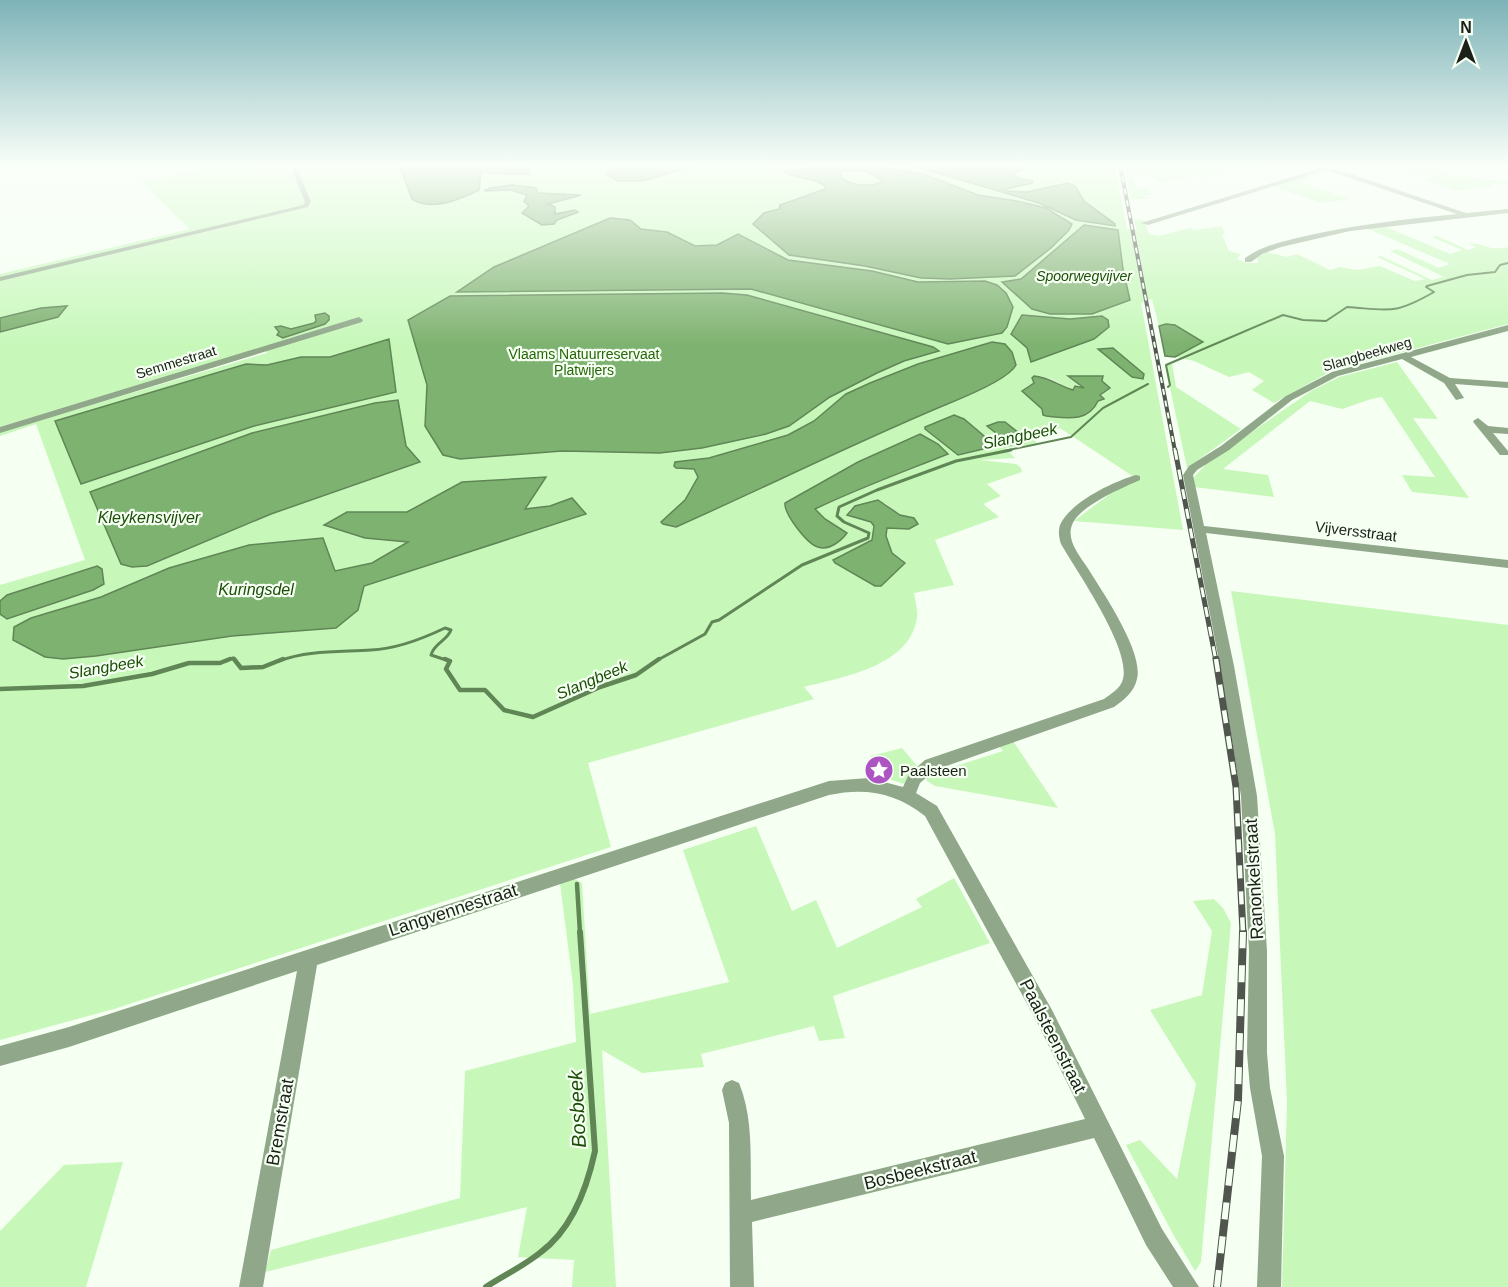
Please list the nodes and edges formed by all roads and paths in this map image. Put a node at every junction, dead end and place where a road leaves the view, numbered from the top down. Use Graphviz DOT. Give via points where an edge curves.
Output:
graph roads {
  1 [pos="226,225"];
  2 [pos="1375,225"];
  3 [pos="1248,260"];
  4 [pos="0,279"];
  5 [pos="359,320"];
  6 [pos="1508,328"];
  7 [pos="1404,357"];
  8 [pos="1448,381"];
  9 [pos="1508,386"];
  10 [pos="1459,398"];
  11 [pos="0,430"];
  12 [pos="1508,431"];
  13 [pos="1504,453"];
  14 [pos="1188,475"];
  15 [pos="1136,478"];
  16 [pos="1200,530"];
  17 [pos="1508,564"];
  18 [pos="908,794"];
  19 [pos="309,957"];
  20 [pos="0,1056"];
  21 [pos="732,1090"];
  22 [pos="1099,1126"];
  23 [pos="741,1214"];
  24 [pos="1184,1285"];
  25 [pos="251,1287"];
  26 [pos="742,1287"];
  27 [pos="1269,1287"];
  1 -- 4 [label="street"];
  2 -- 3 [label="street" via="1333,231 1265,250"];
  5 -- 11 [label="street, Semmestraat"];
  6 -- 7 [label="street, Slangbeekweg"];
  7 -- 8 [label="street"];
  7 -- 14 [label="street, Slangbeekweg" via="1335,374 1305,388"];
  8 -- 9 [label="street"];
  8 -- 10 [label="street"];
  12 -- 13 [label="street" via="1481,425"];
  14 -- 16 [label="street, Ranonkelstraat"];
  15 -- 18 [label="street" via="1110,489 1073,515 1067,521 1064,535 1129,653 1131,675 1121,695 1109,703 930,765 914,779"];
  16 -- 17 [label="street, Vijversstraat"];
  16 -- 27 [label="street, Ranonkelstraat" via="1249,796 1258,951 1257,1053 1273,1156"];
  18 -- 19 [label="street, Langvennestraat" via="858,783 829,788"];
  18 -- 22 [label="street, Paalsteenstraat" via="930,811 941,828 1045,1017"];
  19 -- 20 [label="street, Langvennestraat"];
  19 -- 25 [label="street, Bremstraat"];
  21 -- 23 [label="street" via="739,1124"];
  22 -- 23 [label="street, Bosbeekstraat"];
  22 -- 24 [label="street, Paalsteenstraat" via="1154,1237"];
  23 -- 26 [label="street"];
}
